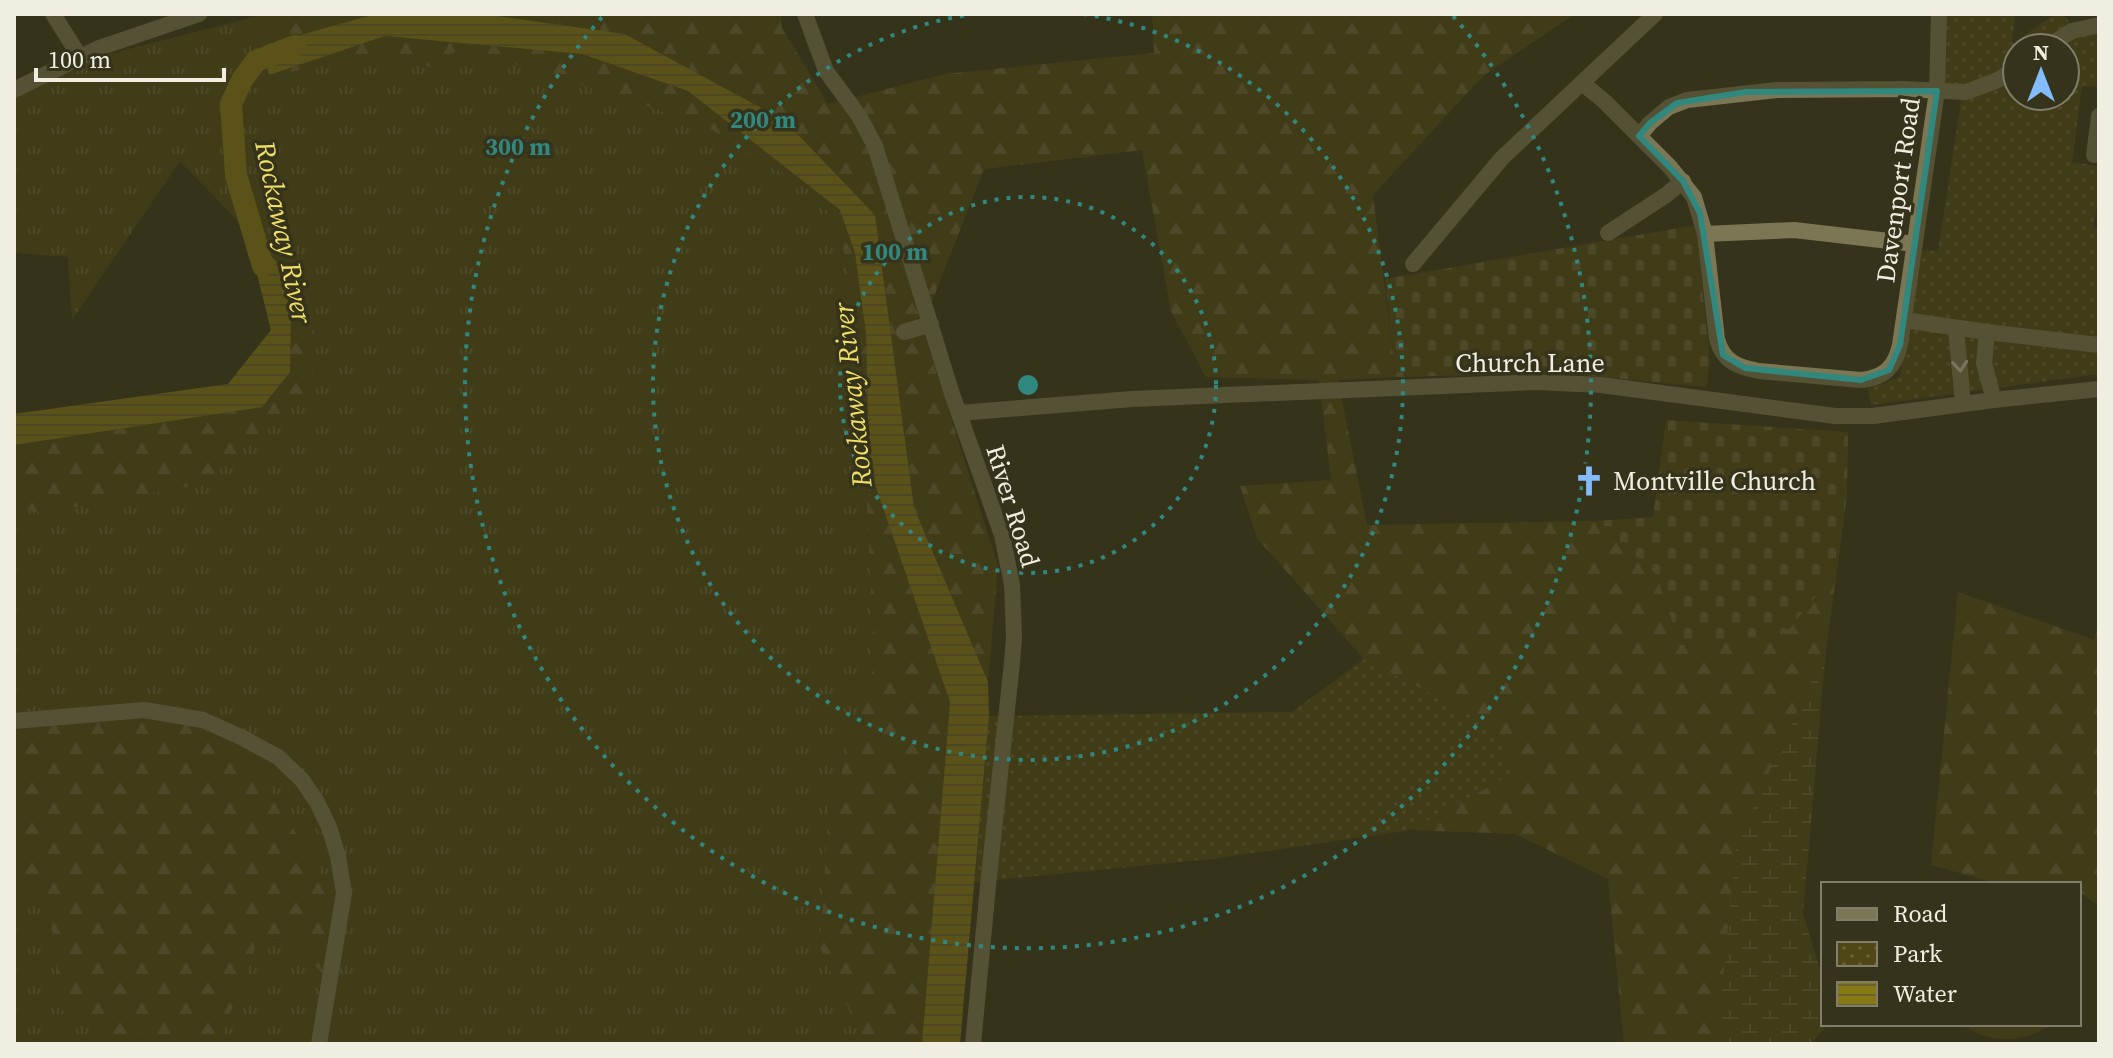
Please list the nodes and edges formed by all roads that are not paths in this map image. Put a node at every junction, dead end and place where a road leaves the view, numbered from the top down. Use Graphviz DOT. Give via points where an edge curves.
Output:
graph roads {
  1 [pos="53,14"];
  2 [pos="199,14"];
  3 [pos="805,14"];
  4 [pos="1655,14"];
  5 [pos="1939,14"];
  6 [pos="2099,25"];
  7 [pos="2070,32"];
  8 [pos="80,57"];
  9 [pos="2001,78"];
  10 [pos="1582,83"];
  11 [pos="14,90"];
  12 [pos="1937,91"];
  13 [pos="2099,116"];
  14 [pos="1639,136"];
  15 [pos="2099,155"];
  16 [pos="1683,181"];
  17 [pos="1608,233"];
  18 [pos="1705,234"];
  19 [pos="1915,244"];
  20 [pos="1413,264"];
  21 [pos="1904,320"];
  22 [pos="931,324"];
  23 [pos="1956,328"];
  24 [pos="904,332"];
  25 [pos="1987,332"];
  26 [pos="2099,345"];
  27 [pos="2099,389"];
  28 [pos="1994,400"];
  29 [pos="1963,404"];
  30 [pos="959,413"];
  31 [pos="14,721"];
  32 [pos="319,1044"];
  33 [pos="973,1044"];
  1 -- 8 [label="street"];
  2 -- 8 [label="street"];
  3 -- 22 [label="street, River Road" via="826,71 875,146"];
  4 -- 10 [label="street"];
  5 -- 12 [label="street, Davenport Road"];
  6 -- 7 [label="street"];
  8 -- 11 [label="street"];
  9 -- 12 [label="street" via="1966,92"];
  10 -- 14 [label="street"];
  10 -- 20 [label="street" via="1502,158"];
  12 -- 14 [label="street" via="1777,90 1709,96 1669,107"];
  12 -- 19 [label="street, Davenport Road"];
  13 -- 15 [label="street" via="2094,155"];
  14 -- 16 [label="street"];
  16 -- 17 [label="street"];
  16 -- 18 [label="street" via="1694,197"];
  18 -- 19 [label="street" via="1794,230"];
  18 -- 21 [label="street, Davenport Road" via="1717,339 1729,362 1759,371 1872,379 1889,370 1898,356"];
  19 -- 21 [label="street, Davenport Road"];
  21 -- 23 [label="street"];
  22 -- 24 [label="street"];
  22 -- 30 [label="street, River Road"];
  23 -- 25 [label="street"];
  23 -- 29 [label="street, one-way"];
  25 -- 26 [label="street"];
  25 -- 28 [label="street" via="1984,363"];
  27 -- 28 [label="street, Church Lane"];
  28 -- 29 [label="street, Church Lane"];
  29 -- 30 [label="street, Church Lane" via="1835,416 1601,385 1536,382 1132,399"];
  30 -- 33 [label="street, River Road" via="1002,535 1012,585 1014,637"];
  31 -- 32 [label="street" via="144,710 203,720 278,757 302,780 329,827 344,893"];
}
